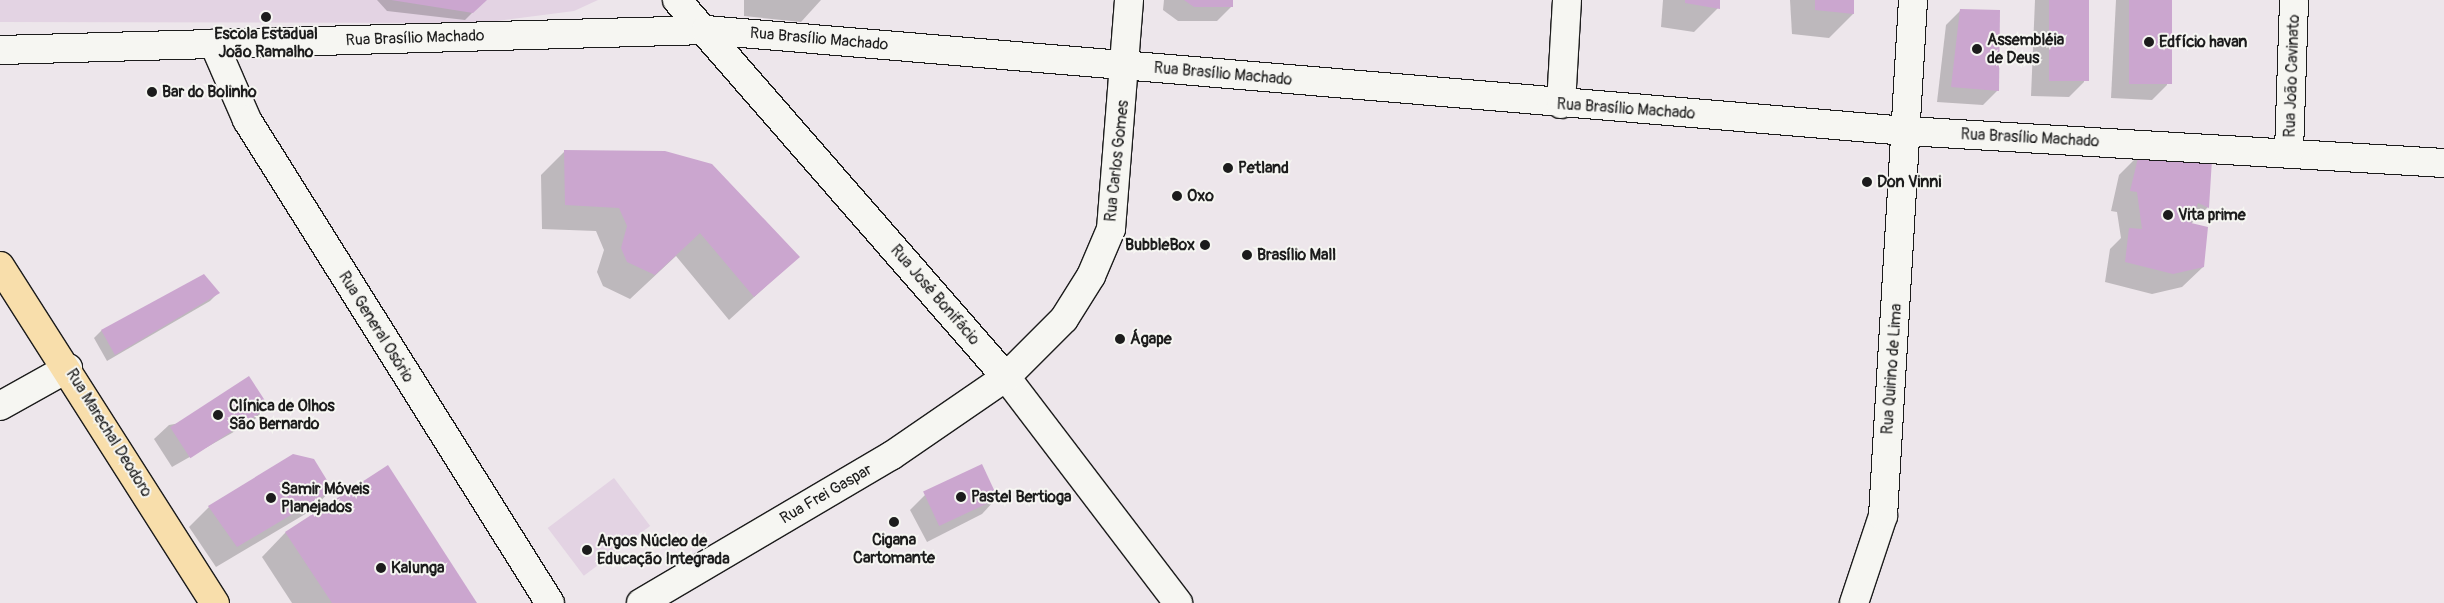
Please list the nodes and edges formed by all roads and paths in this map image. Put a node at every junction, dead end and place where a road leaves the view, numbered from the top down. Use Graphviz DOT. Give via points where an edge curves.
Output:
graph roads {
  1 [pos="676,0"];
  2 [pos="707,0"];
  3 [pos="1129,0"];
  4 [pos="1567,0"];
  5 [pos="1913,0"];
  6 [pos="2294,0"];
  7 [pos="706,30"];
  8 [pos="214,44"];
  9 [pos="0,50"];
  10 [pos="1126,65"];
  11 [pos="1562,104"];
  12 [pos="1907,131"];
  13 [pos="2290,152"];
  14 [pos="2444,163"];
  15 [pos="0,266"];
  16 [pos="68,368"];
  17 [pos="1006,377"];
  18 [pos="0,406"];
  19 [pos="215,603"];
  20 [pos="550,603"];
  21 [pos="641,603"];
  22 [pos="1178,603"];
  23 [pos="1854,603"];
  1 -- 7 [label="street, Rua José Bonifácio"];
  2 -- 7 [label="street"];
  3 -- 10 [label="street, Rua Carlos Gomes"];
  4 -- 11 [label="street"];
  5 -- 12 [label="street, Rua Quirino de Lima"];
  6 -- 13 [label="street, Rua João Cavinato"];
  7 -- 8 [label="street, Rua Brasílio Machado"];
  7 -- 10 [label="street, Rua Brasílio Machado"];
  7 -- 17 [label="street, Rua José Bonifácio"];
  8 -- 9 [label="street, Rua Brasílio Machado"];
  8 -- 20 [label="street, Rua General Osório" via="252,128"];
  10 -- 11 [label="street, Rua Brasílio Machado"];
  10 -- 17 [label="street, Rua Carlos Gomes" via="1111,229 1091,276 1064,318"];
  11 -- 12 [label="street, Rua Brasílio Machado"];
  12 -- 13 [label="street, Rua Brasílio Machado"];
  12 -- 23 [label="street, Rua Quirino de Lima" via="1882,516"];
  13 -- 14 [label="street, Rua Brasílio Machado"];
  15 -- 16 [label="main road, Rua Marechal Deodoro"];
  16 -- 18 [label="street"];
  16 -- 19 [label="main road, Rua Marechal Deodoro"];
  17 -- 21 [label="street, Rua Frei Gaspar" via="891,456"];
  17 -- 22 [label="street, Rua José Bonifácio"];
}
